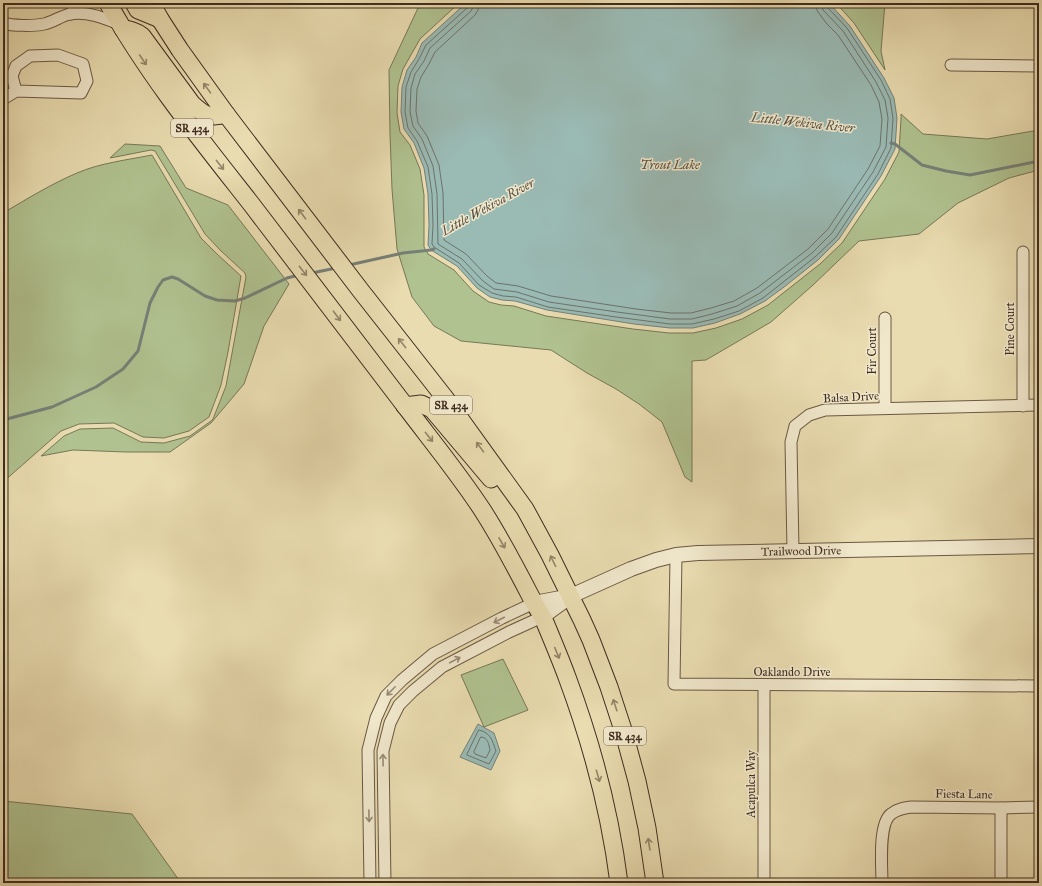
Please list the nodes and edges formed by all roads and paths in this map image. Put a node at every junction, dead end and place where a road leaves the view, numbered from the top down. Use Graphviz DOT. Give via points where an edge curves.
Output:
graph roads {
  1 [pos="78,3"];
  2 [pos="108,3"];
  3 [pos="134,3"];
  4 [pos="151,3"];
  5 [pos="71,14"];
  6 [pos="160,19"];
  7 [pos="3,23"];
  8 [pos="121,27"];
  9 [pos="951,65"];
  10 [pos="1039,66"];
  11 [pos="16,92"];
  12 [pos="3,99"];
  13 [pos="226,114"];
  14 [pos="1023,252"];
  15 [pos="885,318"];
  16 [pos="1039,405"];
  17 [pos="405,406"];
  18 [pos="1023,406"];
  19 [pos="885,408"];
  20 [pos="525,509"];
  21 [pos="1039,546"];
  22 [pos="793,551"];
  23 [pos="676,555"];
  24 [pos="570,596"];
  25 [pos="538,610"];
  26 [pos="764,685"];
  27 [pos="1039,686"];
  28 [pos="1039,807"];
  29 [pos="1001,808"];
  30 [pos="370,883"];
  31 [pos="385,883"];
  32 [pos="619,883"];
  33 [pos="655,883"];
  34 [pos="764,883"];
  35 [pos="882,883"];
  36 [pos="1001,883"];
  1 -- 5 [label="street"];
  2 -- 8 [label="main road, SR 434"];
  3 -- 6 [label="main road" via="138,10"];
  4 -- 6 [label="main road, SR 434"];
  5 -- 7 [label="street" via="44,24"];
  5 -- 8 [label="street" via="100,16"];
  13 -- 6 [label="main road, SR 434, one-way"];
  8 -- 13 [label="main road" via="142,36 192,104 202,113 214,117"];
  8 -- 17 [label="main road, SR 434, one-way" via="168,96"];
  9 -- 10 [label="street"];
  11 -- 11 [label="street" via="81,93 87,82 83,64 58,55 30,56 16,66 12,76"];
  11 -- 12 [label="street"];
  20 -- 13 [label="main road, SR 434, one-way" via="446,398"];
  14 -- 18 [label="street, Pine Court"];
  15 -- 19 [label="street, Fir Court"];
  16 -- 18 [label="street, Balsa Drive"];
  17 -- 20 [label="main road" via="421,404 432,409 499,489"];
  17 -- 25 [label="main road, SR 434, one-way" via="446,458 482,510"];
  18 -- 19 [label="street, Balsa Drive"];
  19 -- 22 [label="street, Balsa Drive" via="825,410 809,415 795,426 791,442"];
  24 -- 20 [label="main road, SR 434, one-way"];
  21 -- 22 [label="street, Trailwood Drive"];
  22 -- 23 [label="street, Trailwood Drive"];
  23 -- 24 [label="street, Trailwood Drive" via="631,569"];
  23 -- 26 [label="street, Oaklando Drive" via="674,684"];
  24 -- 25 [label="street, Trailwood Drive"];
  33 -- 24 [label="main road, SR 434, one-way" via="647,828 624,733 591,640"];
  25 -- 30 [label="street, one-way" via="502,618 433,654 386,696 376,718 368,750"];
  31 -- 25 [label="street, one-way" via="383,752 390,723 399,705 442,667 510,632"];
  25 -- 32 [label="main road, SR 434, one-way" via="566,675 589,741 602,787"];
  26 -- 27 [label="street, Oaklando Drive"];
  26 -- 34 [label="street, Acapulca Way"];
  28 -- 29 [label="street, Fiesta Lane"];
  29 -- 35 [label="street, Fiesta Lane" via="911,807 890,814 885,822 882,838"];
  29 -- 36 [label="street"];
}
